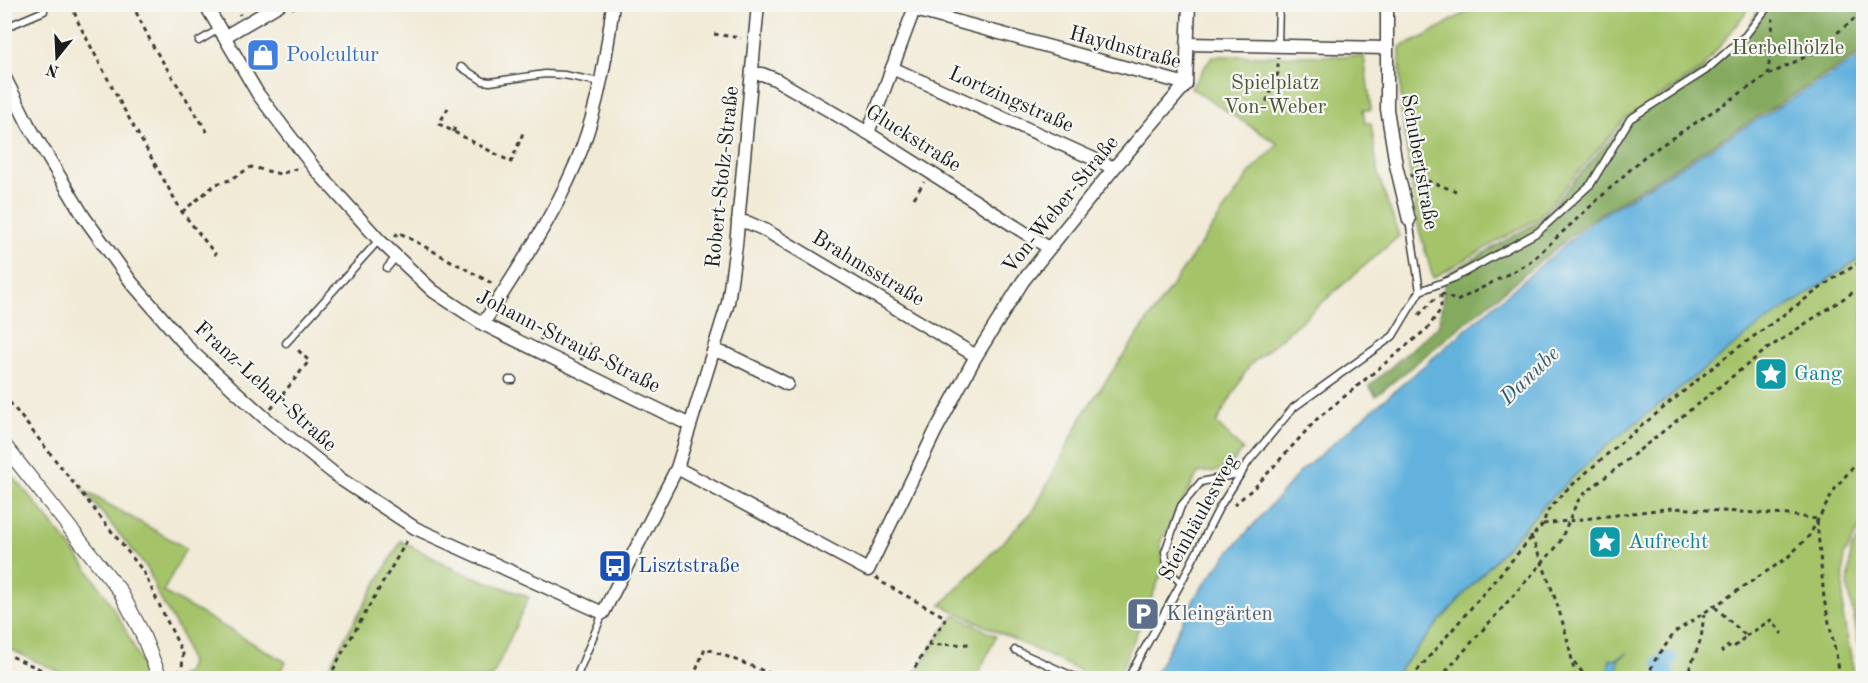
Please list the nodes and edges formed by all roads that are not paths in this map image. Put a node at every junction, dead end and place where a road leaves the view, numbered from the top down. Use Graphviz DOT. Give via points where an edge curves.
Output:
graph roads {
  1 [pos="205,4"];
  2 [pos="280,4"];
  3 [pos="613,4"];
  4 [pos="758,4"];
  5 [pos="1189,4"];
  6 [pos="1280,4"];
  7 [pos="1387,4"];
  8 [pos="1770,4"];
  9 [pos="916,8"];
  10 [pos="44,11"];
  11 [pos="4,28"];
  12 [pos="221,33"];
  13 [pos="199,41"];
  14 [pos="1187,44"];
  15 [pos="1278,46"];
  16 [pos="1386,48"];
  17 [pos="461,67"];
  18 [pos="892,68"];
  19 [pos="752,74"];
  20 [pos="4,76"];
  21 [pos="601,82"];
  22 [pos="1186,84"];
  23 [pos="868,133"];
  24 [pos="1114,168"];
  25 [pos="1409,220"];
  26 [pos="738,221"];
  27 [pos="379,240"];
  28 [pos="1049,248"];
  29 [pos="393,253"];
  30 [pos="387,268"];
  31 [pos="1420,291"];
  32 [pos="483,324"];
  33 [pos="286,343"];
  34 [pos="710,349"];
  35 [pos="976,356"];
  36 [pos="787,384"];
  37 [pos="690,425"];
  38 [pos="4,445"];
  39 [pos="677,468"];
  40 [pos="1242,473"];
  41 [pos="1181,584"];
  42 [pos="603,613"];
  43 [pos="1015,650"];
  44 [pos="160,678"];
  45 [pos="576,678"];
  46 [pos="1077,678"];
  47 [pos="1128,678"];
  1 -- 12 [label="street, Johann-Strauß-Straße"];
  2 -- 12 [label="street"];
  3 -- 21 [label="street"];
  4 -- 19 [label="street, Robert-Stolz-Straße"];
  5 -- 14 [label="street"];
  6 -- 15 [label="lane"];
  7 -- 16 [label="street, Schubertstraße"];
  8 -- 31 [label="lane" via="1745,36 1705,71 1630,119 1591,184 1538,232 1454,278"];
  9 -- 18 [label="street"];
  9 -- 22 [label="street, Haydnstraße"];
  10 -- 11 [label="lane"];
  12 -- 13 [label="lane"];
  12 -- 27 [label="street, Johann-Strauß-Straße" via="309,161"];
  14 -- 15 [label="street"];
  14 -- 22 [label="street"];
  15 -- 16 [label="street"];
  16 -- 25 [label="street, Schubertstraße" via="1387,109"];
  17 -- 21 [label="lane" via="490,82 545,74"];
  18 -- 23 [label="street"];
  18 -- 24 [label="street, Lortzingstraße"];
  19 -- 23 [label="street, Gluckstraße" via="775,79"];
  19 -- 26 [label="street, Robert-Stolz-Straße"];
  20 -- 42 [label="street, Franz-Lehar-Straße" via="27,124 84,218 132,283 190,350 264,417 342,480 415,528"];
  21 -- 32 [label="street" via="582,148 550,213"];
  22 -- 24 [label="street, Von-Weber-Straße"];
  23 -- 28 [label="street, Gluckstraße"];
  24 -- 28 [label="street, Von-Weber-Straße"];
  25 -- 31 [label="lane, Schubertstraße"];
  26 -- 34 [label="street, Robert-Stolz-Straße" via="728,303"];
  26 -- 35 [label="street, Brahmsstraße" via="765,230"];
  27 -- 29 [label="street, Johann-Strauß-Straße"];
  27 -- 33 [label="lane"];
  28 -- 35 [label="street, Von-Weber-Straße" via="1023,281"];
  29 -- 30 [label="lane"];
  29 -- 32 [label="street, Johann-Strauß-Straße" via="434,291"];
  31 -- 40 [label="lane, Steinhäulesweg" via="1393,336 1293,408"];
  32 -- 37 [label="street, Johann-Strauß-Straße"];
  34 -- 36 [label="street"];
  34 -- 37 [label="street, Robert-Stolz-Straße"];
  35 -- 39 [label="street, Von-Weber-Straße" via="868,570"];
  37 -- 39 [label="street, Robert-Stolz-Straße"];
  38 -- 44 [label="street" via="120,591"];
  39 -- 42 [label="street, Robert-Stolz-Straße"];
  40 -- 41 [label="lane, Steinhäulesweg" via="1219,508"];
  40 -- 41 [label="lane" via="1201,482 1181,506 1165,552 1168,570"];
  41 -- 47 [label="lane, Steinhäulesweg"];
  42 -- 45 [label="lane"];
  43 -- 46 [label="lane"];
}
